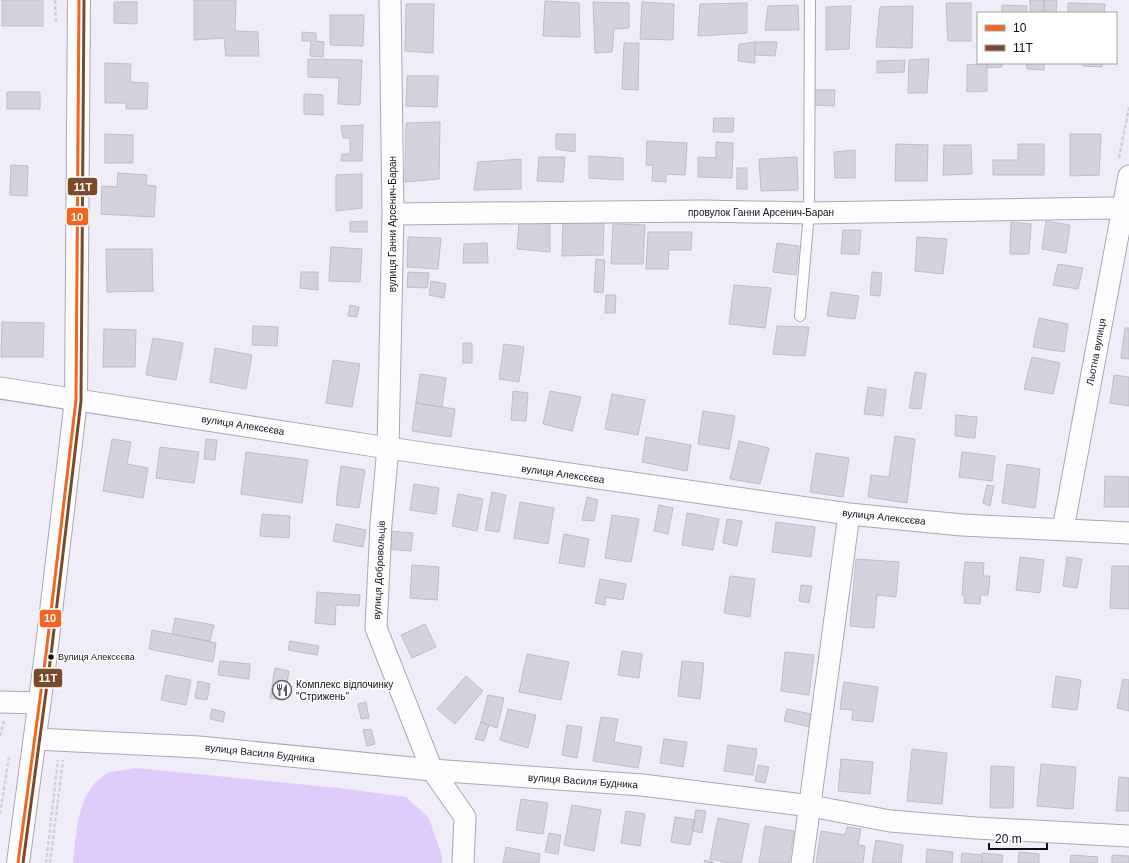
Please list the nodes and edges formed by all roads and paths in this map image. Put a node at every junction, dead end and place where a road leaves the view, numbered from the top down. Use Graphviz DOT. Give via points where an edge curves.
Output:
graph roads {
  1 [pos="79,0"];
  2 [pos="390,0"];
  3 [pos="810,0"];
  4 [pos="1129,176"];
  5 [pos="1126,209"];
  6 [pos="809,213"];
  7 [pos="393,214"];
  8 [pos="800,316"];
  9 [pos="0,388"];
  10 [pos="76,400"];
  11 [pos="388,448"];
  12 [pos="849,514"];
  13 [pos="1063,529"];
  14 [pos="1129,533"];
  15 [pos="0,702"];
  16 [pos="39,703"];
  17 [pos="35,739"];
  18 [pos="432,770"];
  19 [pos="59,794"];
  20 [pos="811,806"];
  21 [pos="1129,836"];
  22 [pos="18,863"];
  23 [pos="50,863"];
  24 [pos="462,863"];
  25 [pos="802,863"];
  1 -- 10 [label="main road"];
  2 -- 7 [label="street, вулиця Ганни Арсенич-Баран"];
  3 -- 6 [label="lane"];
  4 -- 5 [label="street, Льотна вулиця"];
  5 -- 6 [label="street, провулок Ганни Арсенич-Баран"];
  5 -- 13 [label="street, Льотна вулиця"];
  6 -- 7 [label="street, провулок Ганни Арсенич-Баран" via="702,211"];
  6 -- 8 [label="lane"];
  7 -- 11 [label="street, вулиця Ганни Арсенич-Баран"];
  9 -- 10 [label="street, вулиця Алексєєва"];
  10 -- 11 [label="street, вулиця Алексєєва"];
  10 -- 16 [label="main road"];
  11 -- 12 [label="street, вулиця Алексєєва"];
  11 -- 18 [label="street, вулиця Добровольців" via="376,628"];
  12 -- 13 [label="street, вулиця Алексєєва" via="962,525"];
  12 -- 20 [label="street"];
  13 -- 14 [label="street, вулиця Алексєєва"];
  15 -- 16 [label="street"];
  16 -- 17 [label="main road"];
  17 -- 18 [label="street, вулиця Василя Будника" via="199,747"];
  17 -- 22 [label="main road"];
  18 -- 20 [label="street, вулиця Василя Будника" via="642,785"];
  18 -- 24 [label="street, вулиця Добровольців" via="465,817"];
  19 -- 23 [label="path"];
  20 -- 21 [label="street, вулиця Василя Будника" via="890,821"];
  20 -- 25 [label="street"];
}
